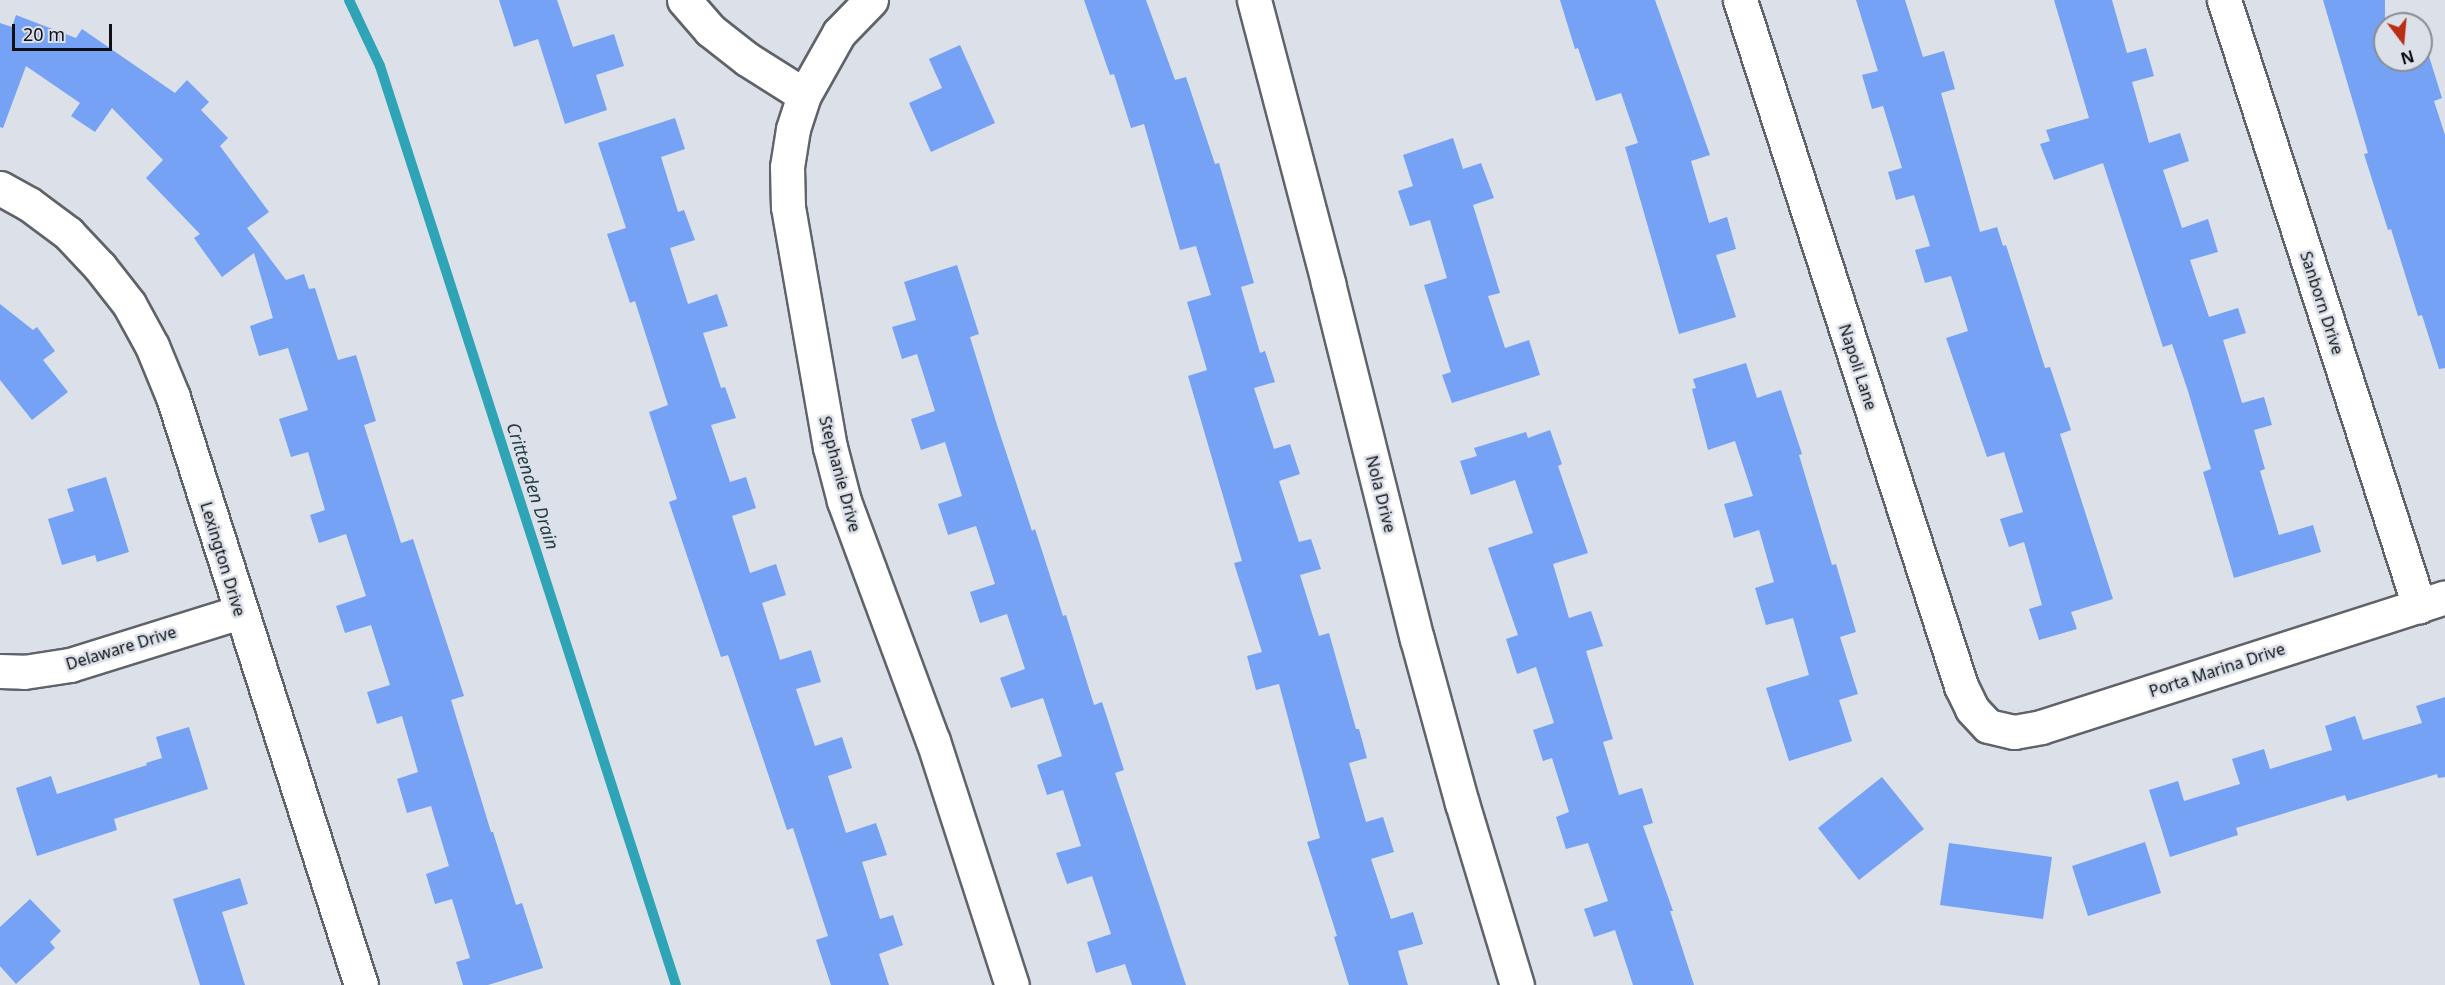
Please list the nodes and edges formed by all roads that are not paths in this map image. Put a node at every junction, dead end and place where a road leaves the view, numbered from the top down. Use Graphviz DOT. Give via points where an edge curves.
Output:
graph roads {
  1 [pos="684,0"];
  2 [pos="871,0"];
  3 [pos="1254,0"];
  4 [pos="1740,0"];
  5 [pos="2224,0"];
  6 [pos="804,95"];
  7 [pos="0,188"];
  8 [pos="2432,602"];
  9 [pos="240,612"];
  10 [pos="0,671"];
  11 [pos="1988,726"];
  12 [pos="361,985"];
  13 [pos="1012,985"];
  14 [pos="1516,985"];
  1 -- 6 [label="street" via="710,30"];
  2 -- 6 [label="street, Stephanie Drive" via="839,33"];
  3 -- 14 [label="street, Nola Drive" via="1417,639"];
  4 -- 11 [label="street, Napoli Lane" via="1961,686 1972,709"];
  5 -- 8 [label="street, Sanborn Drive"];
  6 -- 13 [label="street, Stephanie Drive" via="787,167 788,207 830,447 844,501 933,741"];
  7 -- 9 [label="street, Lexington Drive" via="68,233 129,304 152,346 173,398"];
  8 -- 11 [label="street, Porta Marina Drive" via="2041,727 2014,732"];
  9 -- 10 [label="street, Delaware Drive" via="70,665 24,672"];
  9 -- 12 [label="street, Lexington Drive"];
}
